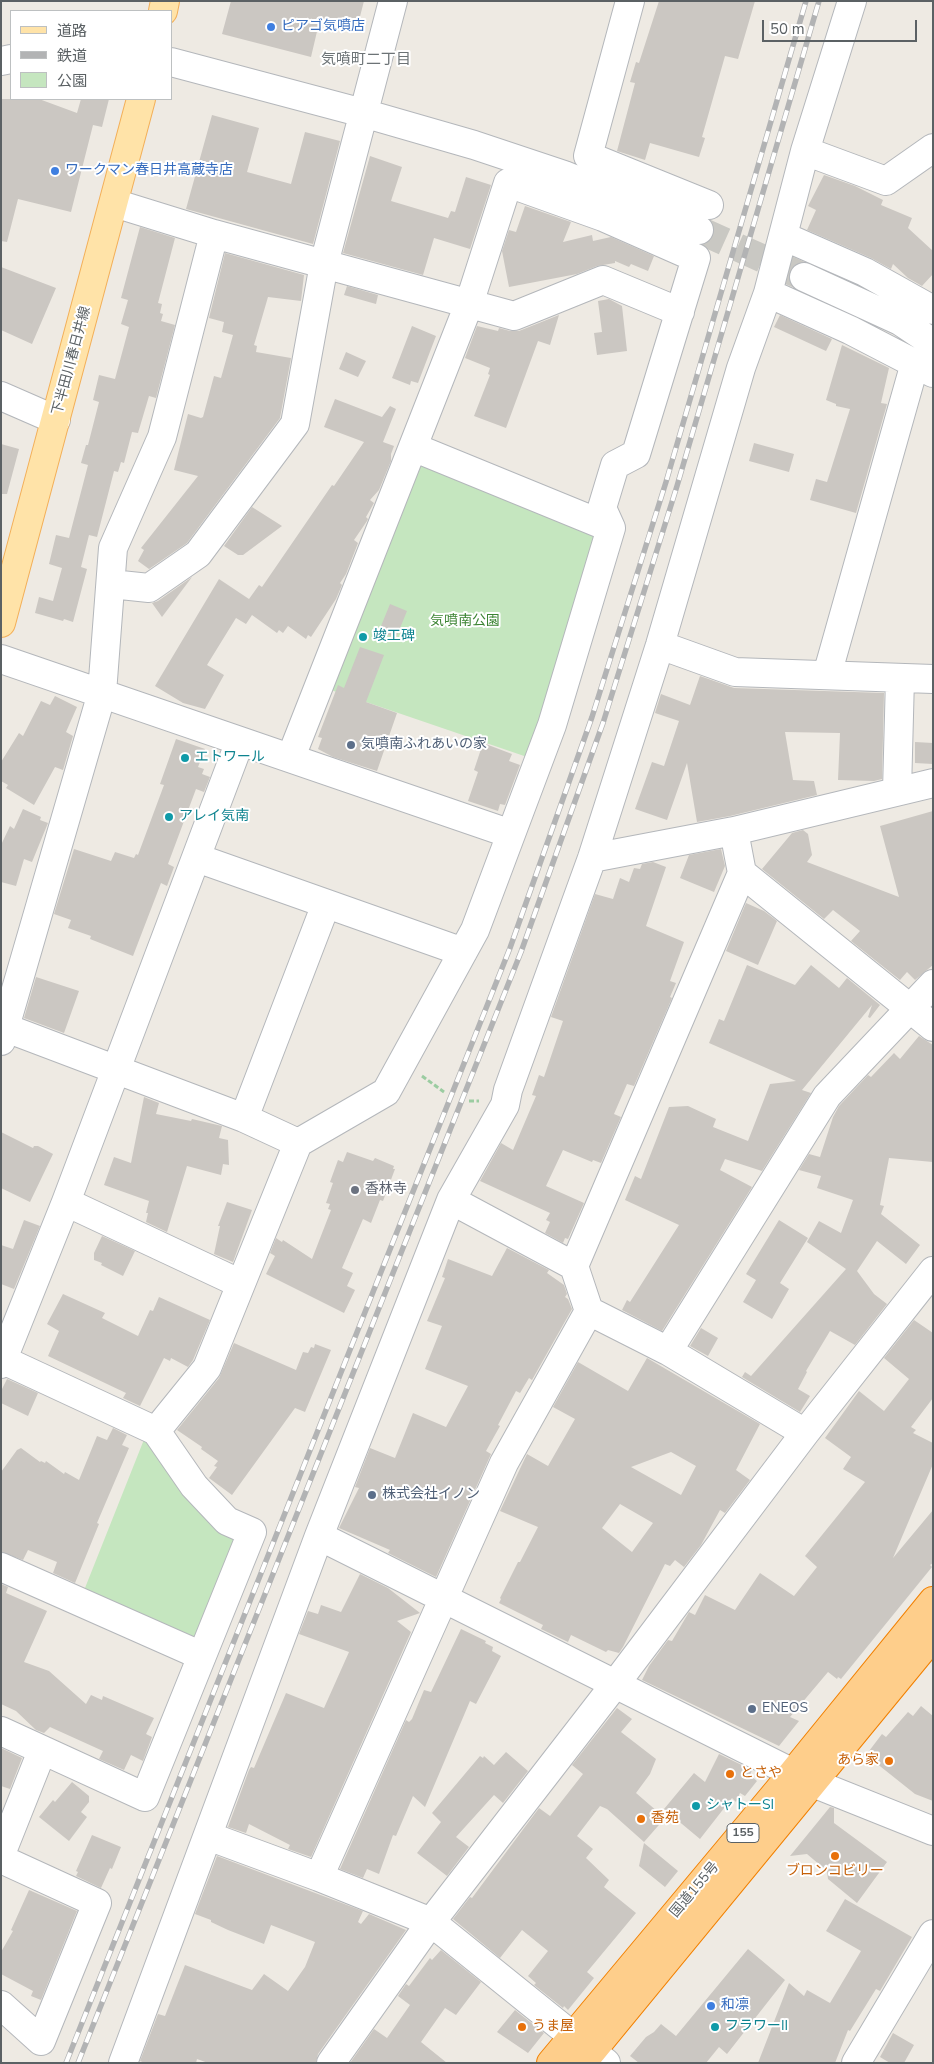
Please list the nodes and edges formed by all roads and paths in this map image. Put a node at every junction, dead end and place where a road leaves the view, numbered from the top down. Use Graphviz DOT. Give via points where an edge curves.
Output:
graph roads {
  1 [pos="393,1"];
  2 [pos="630,1"];
  3 [pos="852,1"];
  4 [pos="172,62"];
  5 [pos="141,100"];
  6 [pos="363,113"];
  7 [pos="933,148"];
  8 [pos="805,151"];
  9 [pos="114,203"];
  10 [pos="709,205"];
  11 [pos="699,230"];
  12 [pos="214,234"];
  13 [pos="783,236"];
  14 [pos="324,264"];
  15 [pos="804,277"];
  16 [pos="768,293"];
  17 [pos="469,304"];
  18 [pos="933,310"];
  19 [pos="680,312"];
  20 [pos="933,343"];
  21 [pos="924,368"];
  22 [pos="1,396"];
  23 [pos="56,420"];
  24 [pos="413,447"];
  25 [pos="611,528"];
  26 [pos="111,584"];
  27 [pos="1,623"];
  28 [pos="660,645"];
  29 [pos="1,659"];
  30 [pos="827,675"];
  31 [pos="900,678"];
  32 [pos="933,679"];
  33 [pos="102,693"];
  34 [pos="240,741"];
  35 [pos="291,758"];
  36 [pos="933,783"];
  37 [pos="897,791"];
  38 [pos="734,831"];
  39 [pos="511,834"];
  40 [pos="197,858"];
  41 [pos="592,858"];
  42 [pos="742,873"];
  43 [pos="326,904"];
  44 [pos="463,952"];
  45 [pos="933,984"];
  46 [pos="910,1008"];
  47 [pos="933,1027"];
  48 [pos="4,1035"];
  49 [pos="116,1070"];
  50 [pos="244,1118"];
  51 [pos="298,1142"];
  52 [pos="451,1200"];
  53 [pos="66,1202"];
  54 [pos="574,1266"];
  55 [pos="933,1271"];
  56 [pos="242,1284"];
  57 [pos="589,1311"];
  58 [pos="668,1351"];
  59 [pos="2,1361"];
  60 [pos="156,1431"];
  61 [pos="805,1432"];
  62 [pos="319,1536"];
  63 [pos="1,1567"];
  64 [pos="444,1600"];
  65 [pos="933,1601"];
  66 [pos="933,1636"];
  67 [pos="202,1656"];
  68 [pos="616,1683"];
  69 [pos="1,1731"];
  70 [pos="42,1750"];
  71 [pos="803,1778"];
  72 [pos="933,1831"];
  73 [pos="208,1836"];
  74 [pos="1,1854"];
  75 [pos="1,1859"];
  76 [pos="319,1877"];
  77 [pos="431,1922"];
  78 [pos="933,1934"];
  79 [pos="1,2005"];
  80 [pos="588,2053"];
  81 [pos="123,2063"];
  82 [pos="331,2063"];
  83 [pos="551,2063"];
  84 [pos="856,2063"];
  1 -- 6 [label="street"];
  2 -- 10 [label="street" via="588,156"];
  3 -- 8 [label="street"];
  4 -- 6 [label="street"];
  5 -- 9 [label="main road, 下半田川春日井線"];
  6 -- 11 [label="street" via="564,175"];
  6 -- 14 [label="street"];
  7 -- 8 [label="street" via="886,181"];
  8 -- 13 [label="street"];
  9 -- 12 [label="street"];
  9 -- 23 [label="main road, 下半田川春日井線"];
  12 -- 14 [label="street"];
  12 -- 26 [label="street" via="162,436 113,548"];
  13 -- 16 [label="street"];
  13 -- 18 [label="street" via="865,272"];
  14 -- 17 [label="street"];
  14 -- 26 [label="street" via="295,424 198,554 149,588"];
  15 -- 20 [label="street" via="900,321"];
  16 -- 21 [label="street"];
  16 -- 28 [label="street" via="741,368"];
  17 -- 19 [label="street" via="514,316 603,280"];
  17 -- 19 [label="street" via="508,183 603,217 696,258"];
  17 -- 24 [label="street"];
  19 -- 25 [label="street" via="636,454 615,465 602,508"];
  21 -- 30 [label="street"];
  22 -- 23 [label="street"];
  23 -- 27 [label="main road, 下半田川春日井線"];
  24 -- 25 [label="street"];
  24 -- 35 [label="street"];
  25 -- 39 [label="street" via="552,725"];
  26 -- 33 [label="street"];
  28 -- 30 [label="street" via="735,672"];
  28 -- 41 [label="street"];
  29 -- 33 [label="street"];
  30 -- 31 [label="street"];
  31 -- 32 [label="street"];
  31 -- 37 [label="street"];
  33 -- 34 [label="street"];
  33 -- 48 [label="street"];
  34 -- 35 [label="street"];
  34 -- 40 [label="street"];
  35 -- 39 [label="street"];
  36 -- 37 [label="street"];
  37 -- 38 [label="street"];
  38 -- 41 [label="street"];
  38 -- 42 [label="street"];
  39 -- 44 [label="street" via="475,930"];
  40 -- 43 [label="street"];
  40 -- 49 [label="street"];
  41 -- 52 [label="street" via="505,1105"];
  42 -- 46 [label="street"];
  42 -- 54 [label="street"];
  43 -- 44 [label="street"];
  43 -- 50 [label="street"];
  44 -- 51 [label="street" via="386,1092"];
  45 -- 46 [label="street"];
  46 -- 47 [label="street"];
  46 -- 58 [label="street" via="827,1096"];
  48 -- 49 [label="street"];
  49 -- 50 [label="street"];
  49 -- 53 [label="street"];
  50 -- 51 [label="street"];
  51 -- 56 [label="street"];
  52 -- 54 [label="street"];
  52 -- 62 [label="street"];
  53 -- 56 [label="street"];
  53 -- 59 [label="street"];
  54 -- 57 [label="street"];
  55 -- 61 [label="street"];
  56 -- 60 [label="street" via="208,1368"];
  57 -- 58 [label="street"];
  57 -- 64 [label="street" via="504,1463"];
  58 -- 61 [label="street"];
  59 -- 60 [label="street"];
  60 -- 67 [label="street" via="194,1486 227,1521 252,1532"];
  61 -- 68 [label="street"];
  62 -- 64 [label="street"];
  62 -- 73 [label="street"];
  63 -- 67 [label="street"];
  64 -- 68 [label="street"];
  64 -- 76 [label="street"];
  65 -- 71 [label="highway, 国道155号 / 155"];
  66 -- 71 [label="highway, 国道155号 / 155"];
  67 -- 70 [label="street" via="145,1797"];
  68 -- 71 [label="street"];
  68 -- 77 [label="street"];
  69 -- 70 [label="street"];
  70 -- 74 [label="street"];
  71 -- 72 [label="street"];
  71 -- 80 [label="highway, 国道155号 / 155"];
  73 -- 76 [label="street"];
  73 -- 81 [label="street"];
  75 -- 79 [label="street" via="97,1903 42,2041"];
  76 -- 77 [label="street"];
  77 -- 80 [label="street"];
  77 -- 82 [label="street"];
  78 -- 84 [label="street"];
  80 -- 83 [label="highway, 国道155号 / 155"];
}
